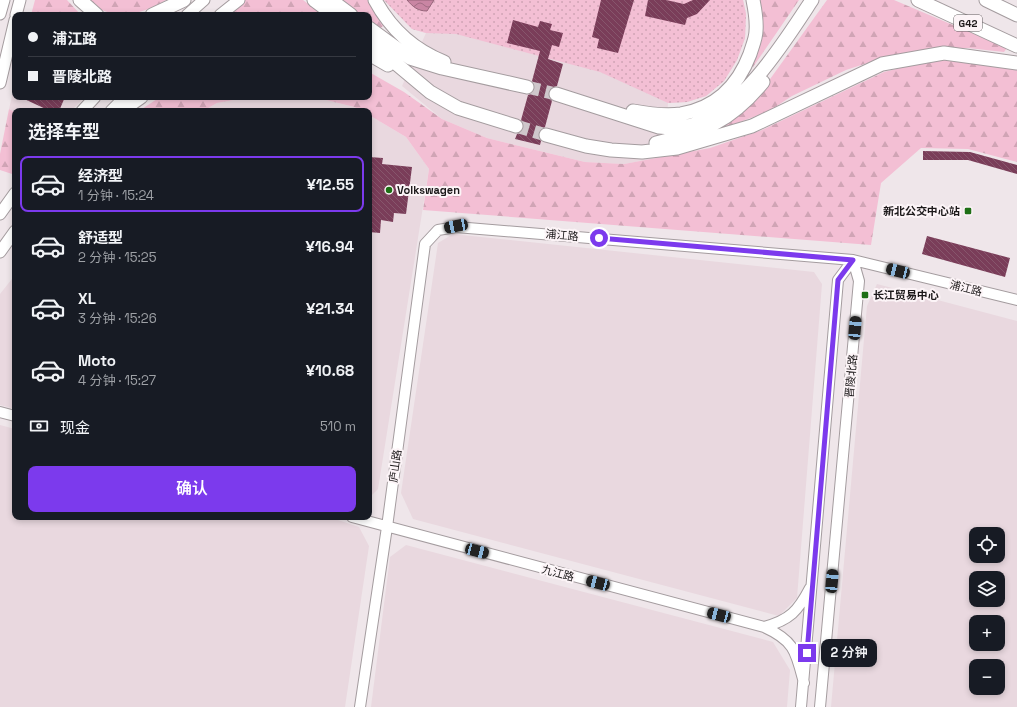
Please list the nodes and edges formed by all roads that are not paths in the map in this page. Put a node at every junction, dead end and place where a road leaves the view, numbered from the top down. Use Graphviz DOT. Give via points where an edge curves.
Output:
graph roads {
  1 [pos="4,0"];
  2 [pos="20,0"];
  3 [pos="80,0"];
  4 [pos="184,0"];
  5 [pos="204,0"];
  6 [pos="239,0"];
  7 [pos="314,0"];
  8 [pos="331,0"];
  9 [pos="375,0"];
  10 [pos="754,0"];
  11 [pos="812,0"];
  12 [pos="821,0"];
  13 [pos="918,0"];
  14 [pos="986,0"];
  15 [pos="17,12"];
  16 [pos="94,12"];
  17 [pos="158,12"];
  18 [pos="190,12"];
  19 [pos="224,12"];
  20 [pos="330,12"];
  21 [pos="347,12"];
  22 [pos="0,14"];
  23 [pos="1017,15"];
  24 [pos="372,30"];
  25 [pos="12,33"];
  26 [pos="372,44"];
  27 [pos="1017,46"];
  28 [pos="372,56"];
  29 [pos="1017,63"];
  30 [pos="475,75"];
  31 [pos="0,83"];
  32 [pos="527,87"];
  33 [pos="430,92"];
  34 [pos="556,94"];
  35 [pos="92,100"];
  36 [pos="122,100"];
  37 [pos="136,100"];
  38 [pos="586,103"];
  39 [pos="85,108"];
  40 [pos="114,108"];
  41 [pos="124,108"];
  42 [pos="516,126"];
  43 [pos="546,135"];
  44 [pos="611,150"];
  45 [pos="12,197"];
  46 [pos="0,214"];
  47 [pos="438,230"];
  48 [pos="12,235"];
  49 [pos="0,252"];
  50 [pos="853,260"];
  51 [pos="1017,300"];
  52 [pos="0,412"];
  53 [pos="12,415"];
  54 [pos="362,520"];
  55 [pos="387,527"];
  56 [pos="813,584"];
  57 [pos="764,627"];
  58 [pos="804,683"];
  59 [pos="360,707"];
  60 [pos="801,707"];
  61 [pos="820,707"];
  1 -- 22 [label="main road"];
  2 -- 15 [label="main road"];
  3 -- 16 [label="highway"];
  4 -- 17 [label="highway"];
  5 -- 18 [label="main road"];
  6 -- 19 [label="main road"];
  7 -- 20 [label="highway"];
  8 -- 21 [label="highway"];
  9 -- 30 [label="highway" via="389,23 410,42 437,59"];
  10 -- 38 [label="highway" via="756,32 747,61 740,77 712,104 686,113 657,115"];
  11 -- 38 [label="highway" via="758,76 726,108 693,125 659,127"];
  12 -- 44 [label="highway" via="764,80 748,100 734,112 717,124 695,133 643,147"];
  13 -- 27 [label="highway, G42"];
  14 -- 23 [label="highway, G42"];
  24 -- 30 [label="highway" via="410,58"];
  25 -- 31 [label="main road"];
  26 -- 33 [label="highway"];
  28 -- 33 [label="highway"];
  29 -- 44 [label="highway" via="944,53 882,64 752,126 677,148 642,152"];
  30 -- 32 [label="highway"];
  33 -- 42 [label="highway" via="458,108"];
  34 -- 38 [label="highway"];
  35 -- 39 [label="main road"];
  36 -- 40 [label="main road"];
  37 -- 41 [label="highway"];
  43 -- 44 [label="highway"];
  45 -- 46 [label="main road"];
  47 -- 50 [label="street, 浦江路" via="456,226"];
  47 -- 55 [label="street, 庐山路" via="425,244"];
  48 -- 49 [label="main road"];
  50 -- 51 [label="street, 浦江路"];
  50 -- 56 [label="street, 晋陵北路" via="838,280"];
  50 -- 61 [label="street, 晋陵北路" via="859,281"];
  52 -- 53 [label="street"];
  54 -- 55 [label="street, 九江路"];
  55 -- 57 [label="street, 九江路"];
  55 -- 59 [label="street, 庐山路"];
  56 -- 57 [label="street" via="793,615 780,623"];
  56 -- 58 [label="street, 晋陵北路"];
  57 -- 58 [label="street, 九江路" via="781,635 793,649"];
  58 -- 60 [label="street, 晋陵北路"];
}
